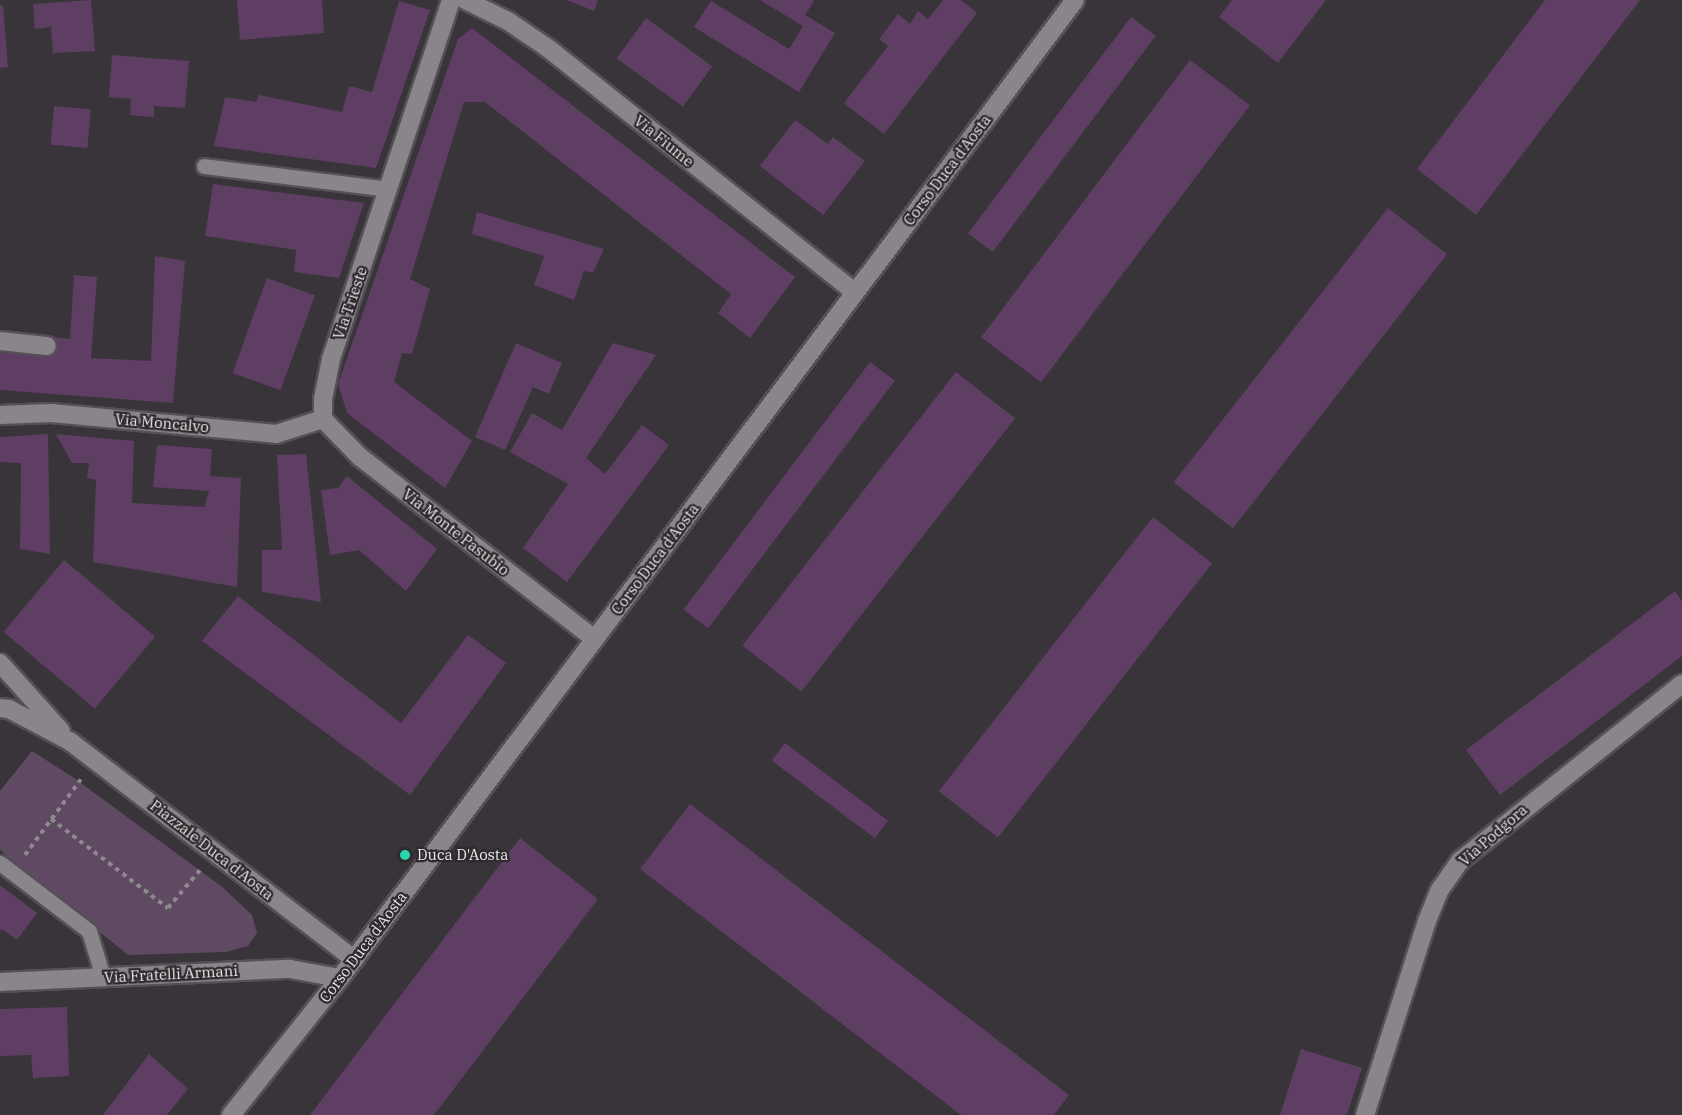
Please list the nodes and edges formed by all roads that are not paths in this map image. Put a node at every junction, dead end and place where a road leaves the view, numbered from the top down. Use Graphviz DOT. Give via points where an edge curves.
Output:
graph roads {
  1 [pos="452,0"];
  2 [pos="465,0"];
  3 [pos="1075,0"];
  4 [pos="204,166"];
  5 [pos="388,189"];
  6 [pos="855,292"];
  7 [pos="0,341"];
  8 [pos="47,346"];
  9 [pos="0,415"];
  10 [pos="323,419"];
  11 [pos="595,639"];
  12 [pos="0,663"];
  13 [pos="1682,684"];
  14 [pos="0,708"];
  15 [pos="70,742"];
  16 [pos="6,868"];
  17 [pos="354,959"];
  18 [pos="103,977"];
  19 [pos="340,978"];
  20 [pos="0,982"];
  21 [pos="231,1115"];
  22 [pos="1365,1115"];
  1 -- 5 [label="street, Via Trieste"];
  2 -- 6 [label="street, Via Fiume" via="508,21 549,49"];
  3 -- 6 [label="street, Corso Duca d'Aosta"];
  4 -- 5 [label="lane"];
  5 -- 10 [label="street, Via Trieste" via="331,359"];
  6 -- 11 [label="street, Corso Duca d'Aosta"];
  7 -- 8 [label="street"];
  9 -- 10 [label="street, Via Moncalvo" via="51,413 276,434"];
  10 -- 11 [label="street, Via Monte Pasubio" via="360,457"];
  11 -- 17 [label="street, Corso Duca d'Aosta"];
  12 -- 15 [label="street, Piazzale Duca d'Aosta"];
  13 -- 22 [label="street, Via Podgora" via="1460,861 1439,891 1427,921"];
  14 -- 15 [label="street, Piazzale Duca d'Aosta" via="9,709"];
  15 -- 17 [label="street, Piazzale Duca d'Aosta"];
  16 -- 18 [label="lane" via="89,931"];
  17 -- 19 [label="street, Corso Duca d'Aosta"];
  18 -- 19 [label="street, Via Fratelli Armani" via="290,969"];
  18 -- 20 [label="street, Via Fratelli Armani"];
  19 -- 21 [label="street, Corso Duca d'Aosta"];
}
